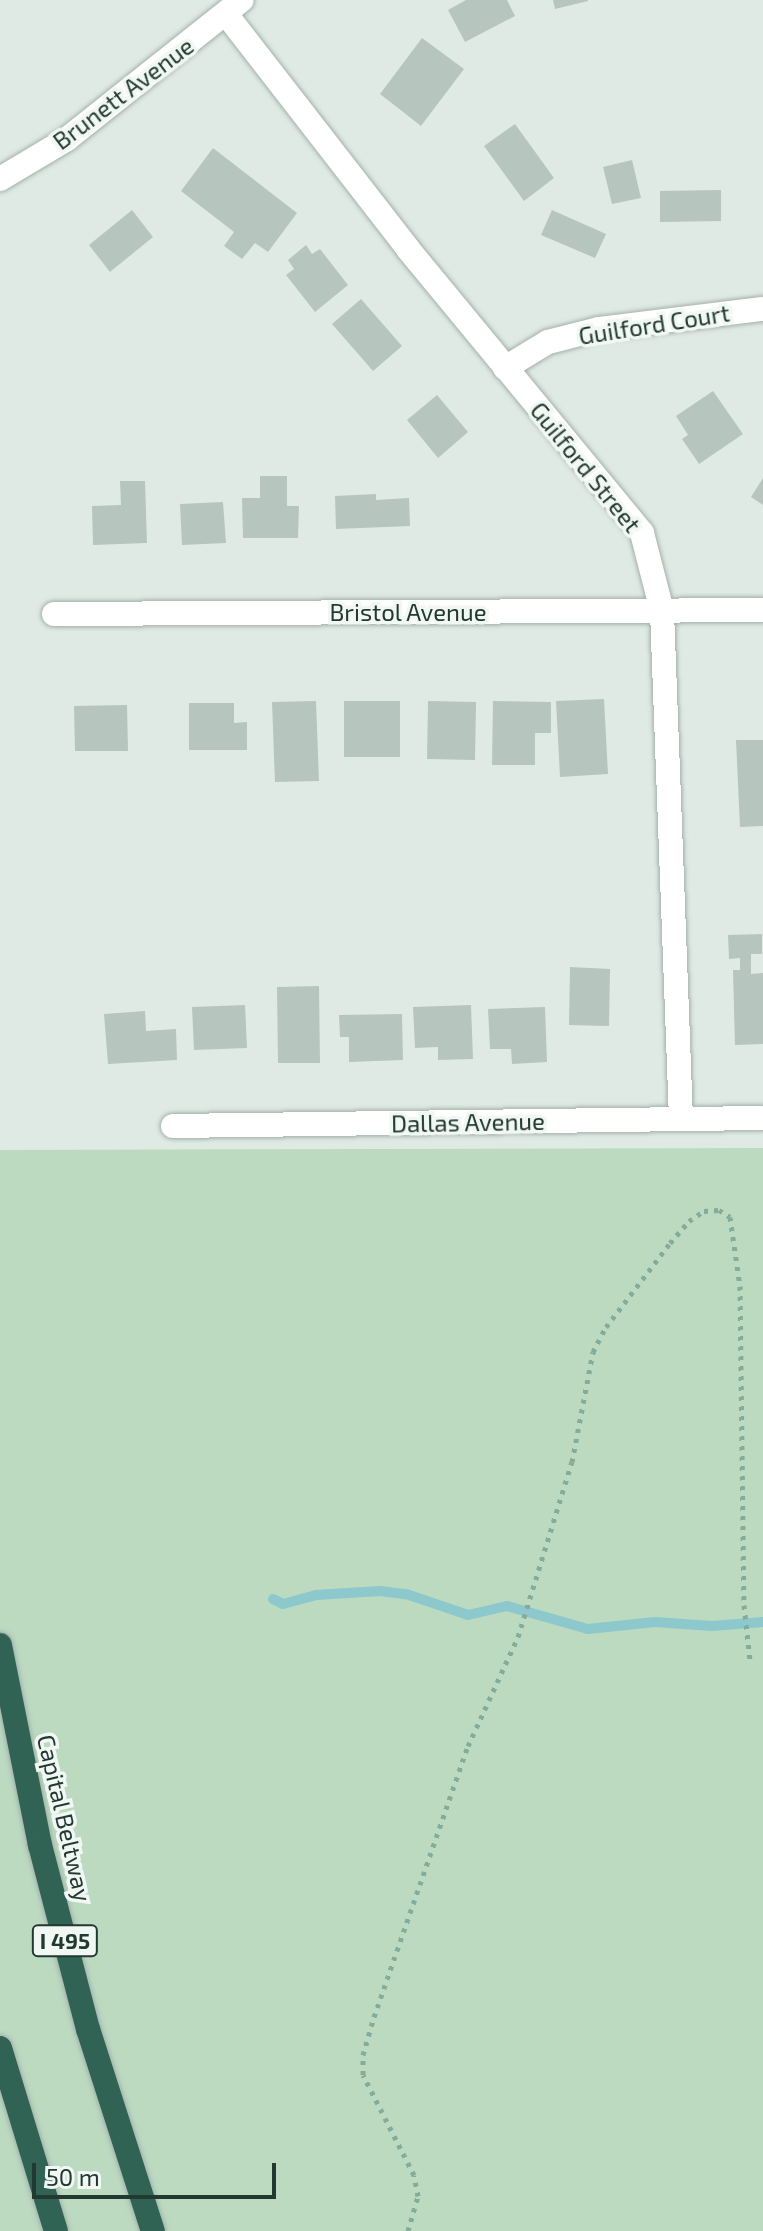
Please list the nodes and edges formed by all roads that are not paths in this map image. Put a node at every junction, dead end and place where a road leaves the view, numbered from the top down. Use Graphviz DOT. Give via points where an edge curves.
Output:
graph roads {
  1 [pos="234,7"];
  2 [pos="0,179"];
  3 [pos="763,309"];
  4 [pos="505,368"];
  5 [pos="763,610"];
  6 [pos="662,611"];
  7 [pos="54,614"];
  8 [pos="763,1118"];
  9 [pos="681,1119"];
  10 [pos="173,1126"];
  11 [pos="0,1645"];
  12 [pos="0,2048"];
  13 [pos="56,2231"];
  14 [pos="153,2231"];
  1 -- 2 [label="street, Brunett Avenue" via="67,139"];
  1 -- 4 [label="street, Guilford Street"];
  3 -- 4 [label="street, Guilford Court" via="599,329 548,342"];
  4 -- 6 [label="street, Guilford Street" via="642,533"];
  5 -- 6 [label="street, Bristol Avenue"];
  6 -- 7 [label="street, Bristol Avenue"];
  6 -- 9 [label="street, Guilford Street"];
  8 -- 9 [label="street, Dallas Avenue"];
  9 -- 10 [label="street, Dallas Avenue"];
  11 -- 14 [label="highway, Capital Beltway / I 495" via="40,1845 84,2014"];
  12 -- 13 [label="highway"];
}
